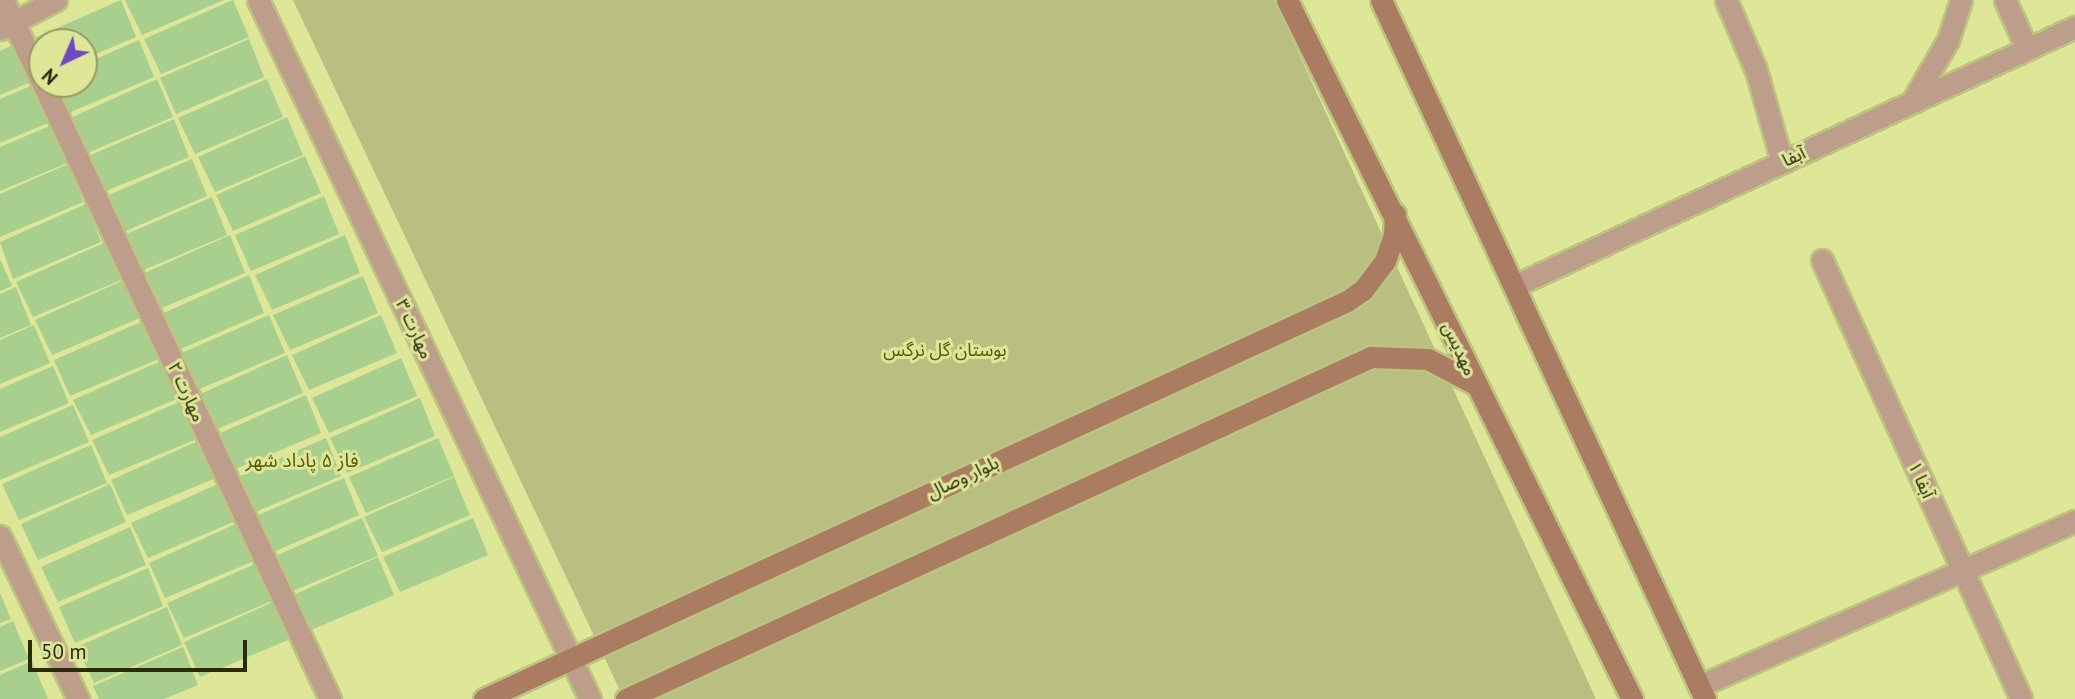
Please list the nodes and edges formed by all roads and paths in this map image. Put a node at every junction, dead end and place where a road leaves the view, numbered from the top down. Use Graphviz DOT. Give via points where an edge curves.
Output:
graph roads {
  1 [pos="3,0"];
  2 [pos="56,0"];
  3 [pos="258,0"];
  4 [pos="1287,0"];
  5 [pos="1381,0"];
  6 [pos="1726,0"];
  7 [pos="1961,0"];
  8 [pos="2006,0"];
  9 [pos="7,25"];
  10 [pos="2075,27"];
  11 [pos="2027,49"];
  12 [pos="28,60"];
  13 [pos="49,98"];
  14 [pos="1912,102"];
  15 [pos="1782,162"];
  16 [pos="1395,214"];
  17 [pos="1822,260"];
  18 [pos="1514,286"];
  19 [pos="1475,384"];
  20 [pos="2075,521"];
  21 [pos="0,536"];
  22 [pos="1961,570"];
  23 [pos="571,658"];
  24 [pos="1702,693"];
  25 [pos="78,699"];
  26 [pos="330,699"];
  27 [pos="484,699"];
  28 [pos="590,699"];
  29 [pos="626,699"];
  30 [pos="1632,699"];
  31 [pos="2021,699"];
  1 -- 9 [label="street, مهارت ۲"];
  2 -- 9 [label="street"];
  3 -- 23 [label="street, مهارت ۳"];
  4 -- 16 [label="street, مهدیس"];
  5 -- 18 [label="street"];
  6 -- 15 [label="street" via="1756,70"];
  7 -- 14 [label="street" via="1948,40"];
  8 -- 11 [label="street"];
  9 -- 12 [label="street, مهارت ۲"];
  10 -- 11 [label="street, آبفا"];
  11 -- 14 [label="street, آبفا"];
  13 -- 26 [label="street, مهارت ۲"];
  14 -- 15 [label="street, آبفا"];
  15 -- 18 [label="street, آبفا"];
  16 -- 19 [label="street, مهدیس"];
  16 -- 23 [label="street, بلوار وصال" via="1385,261 1363,290 1347,301"];
  17 -- 22 [label="street, آبفا ۱"];
  18 -- 24 [label="street"];
  19 -- 29 [label="street" via="1428,359 1371,357"];
  19 -- 30 [label="street, مهدیس"];
  20 -- 22 [label="street"];
  21 -- 25 [label="street"];
  22 -- 24 [label="street"];
  22 -- 31 [label="street, آبفا ۱"];
  23 -- 27 [label="street, بلوار وصال"];
  23 -- 28 [label="street, مهارت ۳"];
}
